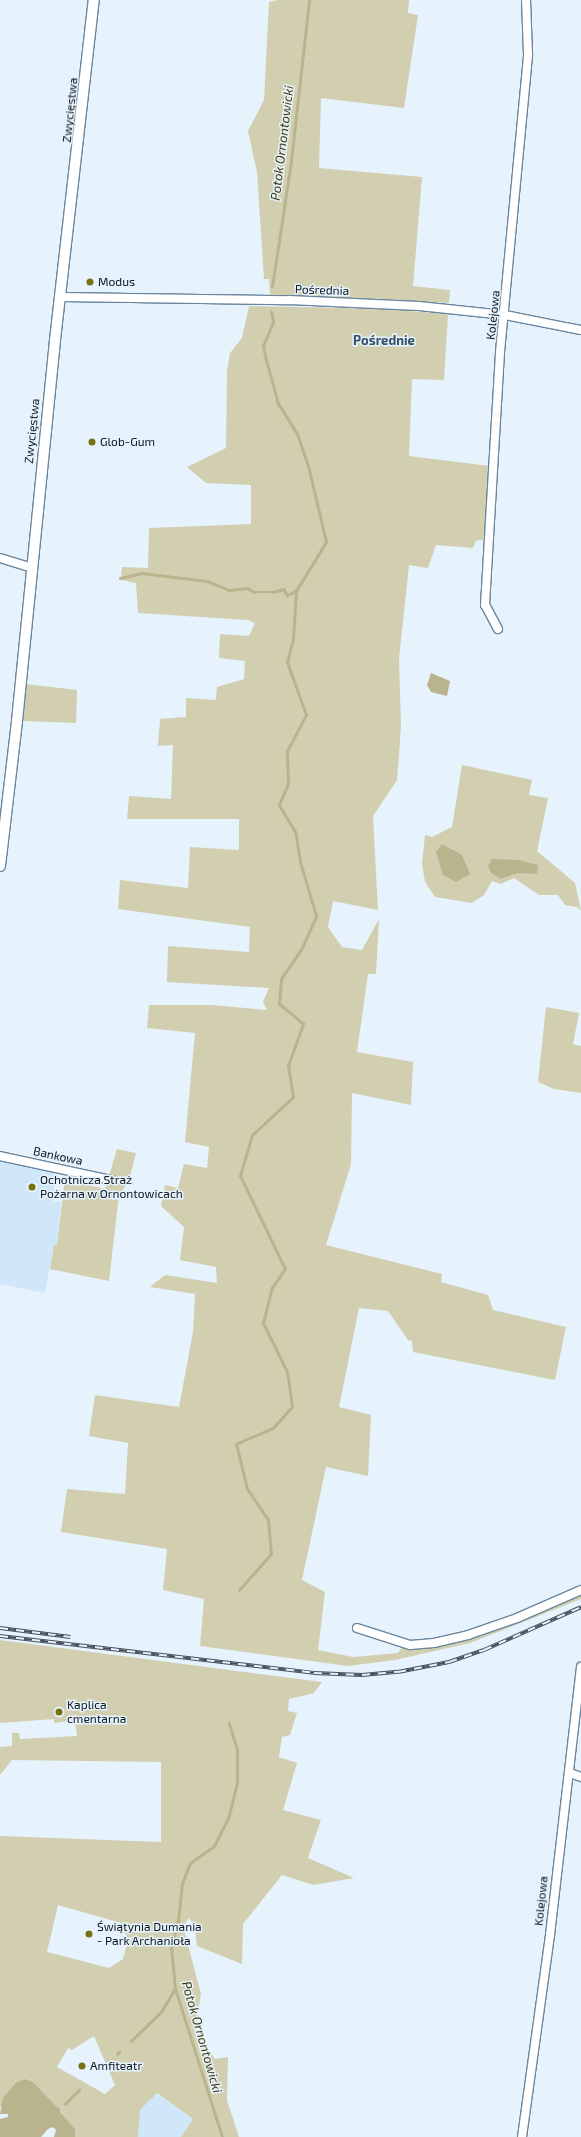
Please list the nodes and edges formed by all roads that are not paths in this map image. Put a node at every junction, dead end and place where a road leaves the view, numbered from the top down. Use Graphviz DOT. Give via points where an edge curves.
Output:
graph roads {
  1 [pos="94,0"];
  2 [pos="526,0"];
  3 [pos="61,297"];
  4 [pos="505,315"];
  5 [pos="581,330"];
  6 [pos="0,558"];
  7 [pos="30,567"];
  8 [pos="498,629"];
  9 [pos="0,865"];
  10 [pos="0,1156"];
  11 [pos="111,1180"];
  12 [pos="581,1590"];
  13 [pos="357,1628"];
  14 [pos="581,1667"];
  15 [pos="570,1773"];
  16 [pos="581,1777"];
  17 [pos="522,2137"];
  1 -- 3 [label="street, Zwycięstwa"];
  2 -- 4 [label="street, Kolejowa" via="528,54"];
  3 -- 4 [label="street, Pośrednia" via="419,306"];
  3 -- 7 [label="street, Zwycięstwa"];
  4 -- 5 [label="street, Pośrednia"];
  4 -- 8 [label="street, Kolejowa" via="484,605"];
  6 -- 7 [label="street"];
  7 -- 9 [label="street, Zwycięstwa" via="20,699"];
  10 -- 11 [label="street, Bankowa"];
  12 -- 13 [label="street" via="517,1618 468,1635 434,1643 410,1645"];
  14 -- 15 [label="street, Kolejowa"];
  15 -- 16 [label="street"];
  15 -- 17 [label="street, Kolejowa"];
}
